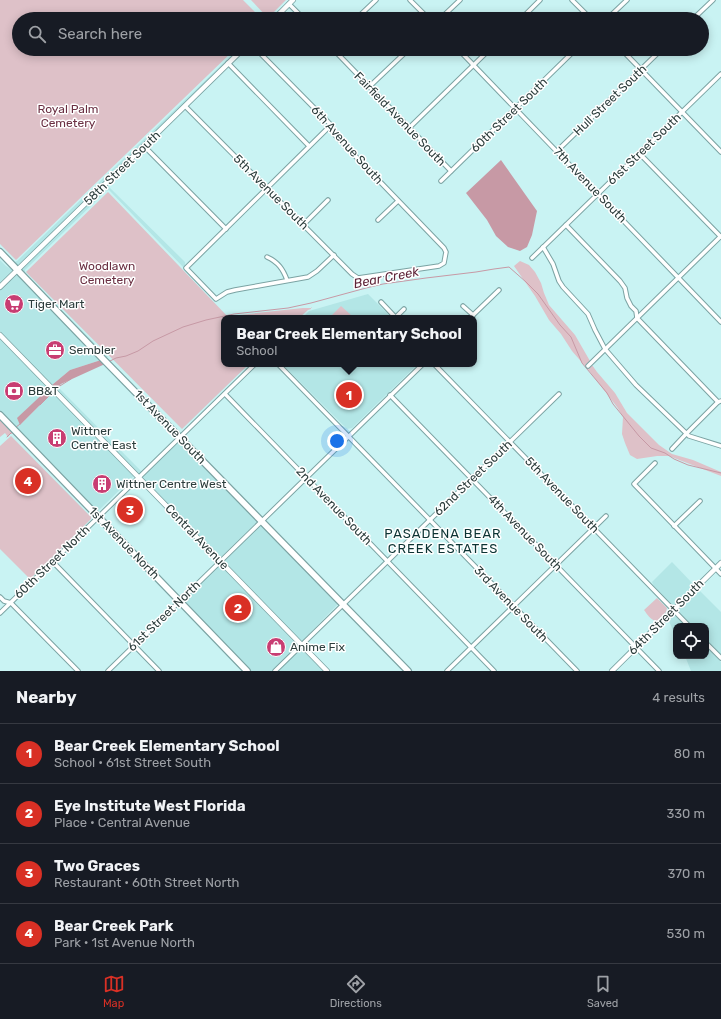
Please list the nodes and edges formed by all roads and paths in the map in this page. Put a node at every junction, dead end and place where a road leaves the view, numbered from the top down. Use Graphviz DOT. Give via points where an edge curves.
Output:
graph roads {
  1 [pos="376,0"];
  2 [pos="410,0"];
  3 [pos="460,0"];
  4 [pos="540,0"];
  5 [pos="572,0"];
  6 [pos="627,0"];
  7 [pos="713,0"];
  8 [pos="291,2"];
  9 [pos="281,12"];
  10 [pos="299,12"];
  11 [pos="363,12"];
  12 [pos="422,12"];
  13 [pos="447,12"];
  14 [pos="528,12"];
  15 [pos="584,12"];
  16 [pos="614,12"];
  17 [pos="700,12"];
  18 [pos="236,56"];
  19 [pos="263,56"];
  20 [pos="340,56"];
  21 [pos="402,56"];
  22 [pos="465,56"];
  23 [pos="483,56"];
  24 [pos="569,56"];
  25 [pos="628,56"];
  26 [pos="655,56"];
  27 [pos="228,64"];
  28 [pos="474,65"];
  29 [pos="641,70"];
  30 [pos="721,74"];
  31 [pos="370,87"];
  32 [pos="186,106"];
  33 [pos="515,108"];
  34 [pos="682,112"];
  35 [pos="331,125"];
  36 [pos="409,128"];
  37 [pos="144,146"];
  38 [pos="309,146"];
  39 [pos="557,151"];
  40 [pos="721,152"];
  41 [pos="639,153"];
  42 [pos="450,171"];
  43 [pos="441,181"];
  44 [pos="267,189"];
  45 [pos="598,194"];
  46 [pos="328,200"];
  47 [pos="398,201"];
  48 [pos="378,220"];
  49 [pos="304,224"];
  50 [pos="566,225"];
  51 [pos="226,229"];
  52 [pos="721,237"];
  53 [pos="543,247"];
  54 [pos="0,252"];
  55 [pos="267,256"];
  56 [pos="334,256"];
  57 [pos="532,258"];
  58 [pos="17,270"];
  59 [pos="358,278"];
  60 [pos="678,278"];
  61 [pos="287,280"];
  62 [pos="0,286"];
  63 [pos="499,290"];
  64 [pos="381,302"];
  65 [pos="463,306"];
  66 [pos="404,309"];
  67 [pos="393,315"];
  68 [pos="399,315"];
  69 [pos="470,315"];
  70 [pos="472,315"];
  71 [pos="637,318"];
  72 [pos="721,322"];
  73 [pos="0,334"];
  74 [pos="605,349"];
  75 [pos="588,366"];
  76 [pos="252,367"];
  77 [pos="281,367"];
  78 [pos="420,367"];
  79 [pos="437,367"];
  80 [pos="224,394"];
  81 [pos="559,394"];
  82 [pos="390,395"];
  83 [pos="720,401"];
  84 [pos="0,416"];
  85 [pos="686,434"];
  86 [pos="349,436"];
  87 [pos="180,437"];
  88 [pos="510,441"];
  89 [pos="721,446"];
  90 [pos="672,449"];
  91 [pos="655,463"];
  92 [pos="139,478"];
  93 [pos="306,478"];
  94 [pos="472,479"];
  95 [pos="700,501"];
  96 [pos="606,516"];
  97 [pos="98,517"];
  98 [pos="430,520"];
  99 [pos="261,521"];
  100 [pos="674,526"];
  101 [pos="594,528"];
  102 [pos="220,561"];
  103 [pos="388,561"];
  104 [pos="53,562"];
  105 [pos="721,563"];
  106 [pos="556,565"];
  107 [pos="716,568"];
  108 [pos="721,574"];
  109 [pos="0,598"];
  110 [pos="179,601"];
  111 [pos="11,603"];
  112 [pos="343,605"];
  113 [pos="514,606"];
  114 [pos="674,610"];
  115 [pos="0,613"];
  116 [pos="686,623"];
  117 [pos="134,645"];
  118 [pos="302,645"];
  119 [pos="709,646"];
  120 [pos="636,647"];
  121 [pos="471,648"];
  122 [pos="721,658"];
  123 [pos="78,671"];
  124 [pos="108,671"];
  125 [pos="159,671"];
  126 [pos="248,671"];
  127 [pos="275,671"];
  128 [pos="327,671"];
  129 [pos="408,671"];
  130 [pos="447,671"];
  131 [pos="494,671"];
  132 [pos="577,671"];
  133 [pos="612,671"];
  134 [pos="659,671"];
  1 -- 11 [label="street"];
  2 -- 12 [label="street"];
  3 -- 13 [label="street"];
  4 -- 14 [label="street"];
  5 -- 15 [label="street"];
  6 -- 16 [label="street"];
  7 -- 17 [label="street"];
  8 -- 9 [label="street"];
  8 -- 10 [label="street"];
  18 -- 27 [label="street, 58th Street South"];
  19 -- 35 [label="street, 6th Avenue South"];
  20 -- 31 [label="street, Fairfield Avenue South"];
  21 -- 31 [label="street"];
  22 -- 28 [label="street, 7th Avenue South"];
  23 -- 28 [label="street"];
  24 -- 33 [label="street, 60th Street South"];
  25 -- 29 [label="street"];
  26 -- 29 [label="street, Hull Street South"];
  27 -- 32 [label="street, 58th Street South"];
  27 -- 38 [label="street"];
  28 -- 33 [label="street, 7th Avenue South"];
  28 -- 36 [label="street"];
  29 -- 34 [label="street"];
  29 -- 39 [label="street, Hull Street South"];
  30 -- 34 [label="street, 61st Street South"];
  31 -- 36 [label="street, Fairfield Avenue South"];
  32 -- 37 [label="street, 58th Street South"];
  32 -- 44 [label="street, 5th Avenue South"];
  33 -- 39 [label="street, 7th Avenue South"];
  33 -- 42 [label="street, 60th Street South"];
  34 -- 40 [label="street"];
  34 -- 41 [label="street, 61st Street South"];
  35 -- 38 [label="street"];
  35 -- 47 [label="street, 6th Avenue South" via="334,134"];
  36 -- 42 [label="street, Fairfield Avenue South"];
  37 -- 51 [label="street"];
  37 -- 58 [label="street, 58th Street South"];
  38 -- 44 [label="street"];
  39 -- 45 [label="street, 7th Avenue South"];
  41 -- 45 [label="street, 61st Street South"];
  41 -- 52 [label="street"];
  42 -- 43 [label="street, 60th Street South"];
  44 -- 49 [label="street, 5th Avenue South"];
  44 -- 51 [label="street"];
  45 -- 50 [label="street, 61st Street South"];
  45 -- 60 [label="street, 7th Avenue South"];
  46 -- 49 [label="street"];
  47 -- 48 [label="street"];
  47 -- 59 [label="street, 6th Avenue South" via="444,248 444,263 439,266"];
  49 -- 56 [label="street, 5th Avenue South"];
  50 -- 53 [label="street, 61st Street South"];
  50 -- 71 [label="street" via="620,281"];
  51 -- 61 [label="street" via="186,268 216,299 227,292"];
  52 -- 60 [label="street"];
  53 -- 57 [label="street, 61st Street South"];
  53 -- 74 [label="street" via="559,281 588,314"];
  54 -- 58 [label="main road, 1st Avenue South"];
  55 -- 61 [label="street" via="281,267"];
  56 -- 59 [label="street, 5th Avenue South"];
  56 -- 61 [label="street" via="308,277"];
  58 -- 62 [label="street, 58th Street South"];
  58 -- 87 [label="main road, 1st Avenue South"];
  60 -- 71 [label="street"];
  60 -- 72 [label="street, 7th Avenue South"];
  63 -- 70 [label="street"];
  64 -- 67 [label="street"];
  65 -- 69 [label="street"];
  66 -- 68 [label="street"];
  71 -- 74 [label="street"];
  71 -- 83 [label="street"];
  73 -- 92 [label="street, Central Avenue"];
  74 -- 75 [label="street"];
  74 -- 85 [label="street" via="636,385"];
  76 -- 80 [label="street"];
  77 -- 86 [label="street, 3rd Avenue South"];
  78 -- 82 [label="street"];
  79 -- 88 [label="street, 5th Avenue South"];
  80 -- 87 [label="street"];
  80 -- 93 [label="street, 2nd Avenue South"];
  81 -- 88 [label="street, 62nd Street South"];
  82 -- 86 [label="street"];
  82 -- 94 [label="street, 4th Avenue South"];
  83 -- 85 [label="street"];
  84 -- 97 [label="main road, 1st Avenue North"];
  85 -- 89 [label="street"];
  85 -- 90 [label="street"];
  86 -- 93 [label="street"];
  86 -- 98 [label="street, 3rd Avenue South"];
  87 -- 92 [label="street"];
  87 -- 99 [label="main road, 1st Avenue South"];
  88 -- 94 [label="street, 62nd Street South"];
  88 -- 101 [label="street, 5th Avenue South"];
  91 -- 100 [label="street" via="634,484"];
  92 -- 97 [label="street, 60th Street North"];
  92 -- 102 [label="street, Central Avenue"];
  93 -- 99 [label="street"];
  93 -- 103 [label="street, 2nd Avenue South"];
  94 -- 98 [label="street, 62nd Street South"];
  94 -- 106 [label="street, 4th Avenue South"];
  95 -- 100 [label="street"];
  96 -- 101 [label="street"];
  97 -- 104 [label="street, 60th Street North"];
  97 -- 110 [label="main road, 1st Avenue North"];
  98 -- 103 [label="street, 62nd Street South"];
  98 -- 113 [label="street, 3rd Avenue South"];
  99 -- 102 [label="street"];
  99 -- 112 [label="main road, 1st Avenue South"];
  100 -- 107 [label="street"];
  101 -- 106 [label="street"];
  101 -- 114 [label="street, 5th Avenue South"];
  102 -- 110 [label="street, 61st Street North"];
  102 -- 118 [label="street, Central Avenue"];
  103 -- 112 [label="street, 62nd Street South"];
  103 -- 121 [label="street, 2nd Avenue South"];
  104 -- 111 [label="street, 60th Street North"];
  104 -- 117 [label="street"];
  105 -- 107 [label="street, 64th Street South"];
  106 -- 113 [label="street"];
  106 -- 120 [label="street, 4th Avenue South"];
  107 -- 108 [label="street"];
  107 -- 114 [label="street, 64th Street South"];
  109 -- 111 [label="street"];
  110 -- 117 [label="street, 61st Street North"];
  110 -- 126 [label="main road, 1st Avenue North"];
  111 -- 115 [label="street, 60th Street North"];
  111 -- 123 [label="street"];
  112 -- 118 [label="street, 62nd Street South"];
  112 -- 129 [label="main road, 1st Avenue South"];
  113 -- 121 [label="street"];
  113 -- 132 [label="street, 3rd Avenue South"];
  114 -- 116 [label="street, 5th Avenue South"];
  114 -- 120 [label="street, 64th Street South"];
  117 -- 124 [label="street, 61st Street North"];
  117 -- 125 [label="street"];
  118 -- 127 [label="street, 62nd Street South"];
  118 -- 128 [label="street, Central Avenue"];
  119 -- 122 [label="street"];
  120 -- 133 [label="street, 64th Street South"];
  120 -- 134 [label="street, 4th Avenue South"];
  121 -- 130 [label="street"];
  121 -- 131 [label="street, 2nd Avenue South"];
}
